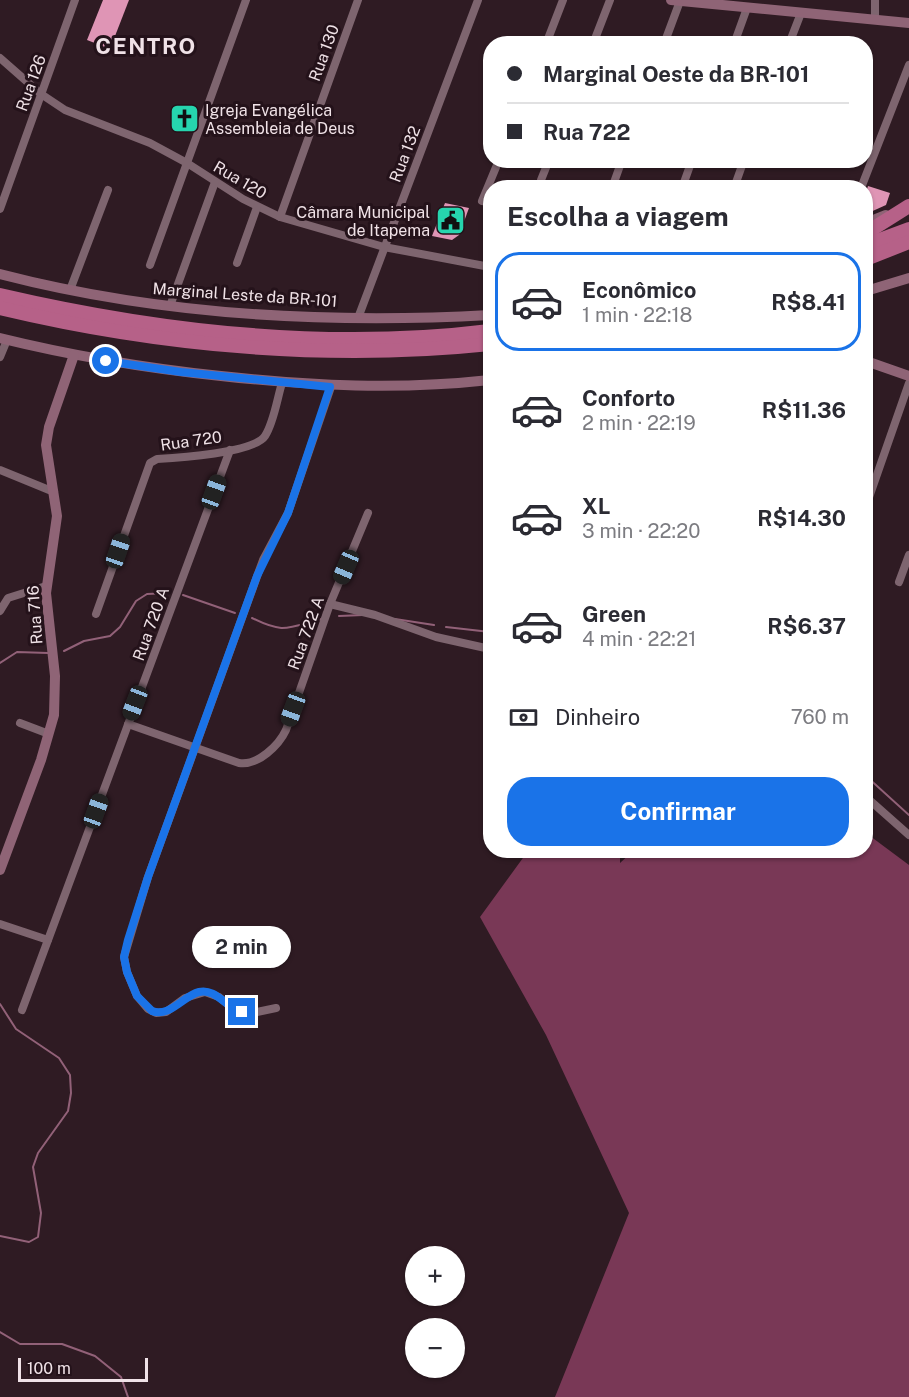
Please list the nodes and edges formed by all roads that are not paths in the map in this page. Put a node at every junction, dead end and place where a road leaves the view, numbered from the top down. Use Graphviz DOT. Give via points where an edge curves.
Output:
graph roads {
  1 [pos="75,0"];
  2 [pos="246,0"];
  3 [pos="358,0"];
  4 [pos="478,0"];
  5 [pos="563,0"];
  6 [pos="610,0"];
  7 [pos="875,0"];
  8 [pos="675,1"];
  9 [pos="699,2"];
  10 [pos="764,5"];
  11 [pos="747,8"];
  12 [pos="801,13"];
  13 [pos="875,20"];
  14 [pos="909,23"];
  15 [pos="549,36"];
  16 [pos="596,36"];
  17 [pos="666,36"];
  18 [pos="737,36"];
  19 [pos="792,36"];
  20 [pos="0,58"];
  21 [pos="909,65"];
  22 [pos="41,94"];
  23 [pos="873,157"];
  24 [pos="187,163"];
  25 [pos="546,168"];
  26 [pos="541,180"];
  27 [pos="214,182"];
  28 [pos="108,190"];
  29 [pos="909,206"];
  30 [pos="257,207"];
  31 [pos="0,209"];
  32 [pos="280,217"];
  33 [pos="873,220"];
  34 [pos="873,229"];
  35 [pos="909,229"];
  36 [pos="873,242"];
  37 [pos="909,242"];
  38 [pos="384,247"];
  39 [pos="873,256"];
  40 [pos="237,263"];
  41 [pos="150,266"];
  42 [pos="483,266"];
  43 [pos="0,274"];
  44 [pos="909,278"];
  45 [pos="873,289"];
  46 [pos="70,290"];
  47 [pos="0,295"];
  48 [pos="170,306"];
  49 [pos="0,308"];
  50 [pos="483,315"];
  51 [pos="358,318"];
  52 [pos="483,331"];
  53 [pos="3,339"];
  54 [pos="483,344"];
  55 [pos="74,355"];
  56 [pos="0,357"];
  57 [pos="873,363"];
  58 [pos="909,376"];
  59 [pos="483,381"];
  60 [pos="282,383"];
  61 [pos="909,383"];
  62 [pos="330,387"];
  63 [pos="230,450"];
  64 [pos="0,470"];
  65 [pos="873,486"];
  66 [pos="54,492"];
  67 [pos="368,513"];
  68 [pos="909,555"];
  69 [pos="899,582"];
  70 [pos="46,586"];
  71 [pos="330,604"];
  72 [pos="0,611"];
  73 [pos="96,614"];
  74 [pos="483,647"];
  75 [pos="20,723"];
  76 [pos="128,724"];
  77 [pos="49,734"];
  78 [pos="195,748"];
  79 [pos="873,803"];
  80 [pos="909,835"];
  81 [pos="0,870"];
  82 [pos="0,924"];
  83 [pos="48,940"];
  84 [pos="276,1008"];
  85 [pos="22,1010"];
  1 -- 22 [label="street, Rua 126"];
  2 -- 24 [label="street"];
  3 -- 32 [label="street, Rua 130"];
  4 -- 38 [label="street, Rua 132"];
  5 -- 15 [label="street"];
  6 -- 16 [label="street"];
  7 -- 13 [label="street"];
  8 -- 9 [label="main road"];
  8 -- 17 [label="street"];
  9 -- 11 [label="main road"];
  10 -- 11 [label="main road"];
  10 -- 12 [label="main road"];
  11 -- 18 [label="street"];
  12 -- 13 [label="main road"];
  12 -- 19 [label="street"];
  13 -- 14 [label="main road"];
  20 -- 22 [label="street, Rua 120"];
  21 -- 23 [label="street"];
  22 -- 24 [label="street, Rua 120" via="75,115 140,139"];
  22 -- 31 [label="street, Rua 126"];
  24 -- 27 [label="street, Rua 120"];
  24 -- 41 [label="street"];
  25 -- 26 [label="street"];
  27 -- 30 [label="street, Rua 120"];
  27 -- 48 [label="street"];
  28 -- 46 [label="street"];
  29 -- 33 [label="main road"];
  29 -- 34 [label="highway"];
  30 -- 32 [label="street, Rua 120"];
  30 -- 40 [label="street"];
  32 -- 38 [label="street, Rua 120"];
  35 -- 36 [label="highway"];
  37 -- 39 [label="highway"];
  38 -- 42 [label="street, Rua 120"];
  38 -- 51 [label="street, Rua 132"];
  43 -- 46 [label="main road, Marginal Leste da BR-101"];
  44 -- 45 [label="main road"];
  46 -- 48 [label="main road, Marginal Leste da BR-101"];
  47 -- 52 [label="highway" via="143,323 260,335 370,338"];
  48 -- 51 [label="main road, Marginal Leste da BR-101"];
  49 -- 54 [label="highway" via="99,327 238,345 373,350"];
  50 -- 51 [label="main road, Marginal Leste da BR-101"];
  53 -- 55 [label="main road"];
  53 -- 56 [label="street"];
  55 -- 60 [label="main road"];
  55 -- 66 [label="main road, Rua 716" via="46,440"];
  57 -- 58 [label="main road"];
  59 -- 62 [label="main road"];
  60 -- 62 [label="main road"];
  60 -- 63 [label="street, Rua 720" via="264,438 257,444"];
  61 -- 65 [label="street"];
  62 -- 78 [label="street" via="288,513 260,568"];
  63 -- 73 [label="street, Rua 720" via="150,463"];
  63 -- 76 [label="street, Rua 720 A"];
  64 -- 66 [label="street"];
  66 -- 70 [label="main road, Rua 716" via="57,523"];
  67 -- 71 [label="street, Rua 722 A"];
  68 -- 69 [label="street"];
  70 -- 72 [label="street" via="8,598"];
  70 -- 77 [label="main road, Rua 716" via="56,684"];
  71 -- 74 [label="street" via="435,637"];
  71 -- 78 [label="street, Rua 722 A" via="279,742 253,762 244,764"];
  75 -- 77 [label="street"];
  76 -- 78 [label="street, Rua 722 A"];
  76 -- 83 [label="street, Rua 720 A"];
  77 -- 81 [label="main road, Rua 716"];
  78 -- 84 [label="street" via="128,940 124,957 127,972 137,996 156,1013 166,1012 185,998 205,992 236,1010 257,1012"];
  79 -- 80 [label="street"];
  82 -- 83 [label="street"];
  83 -- 85 [label="street, Rua 720 A"];
}
